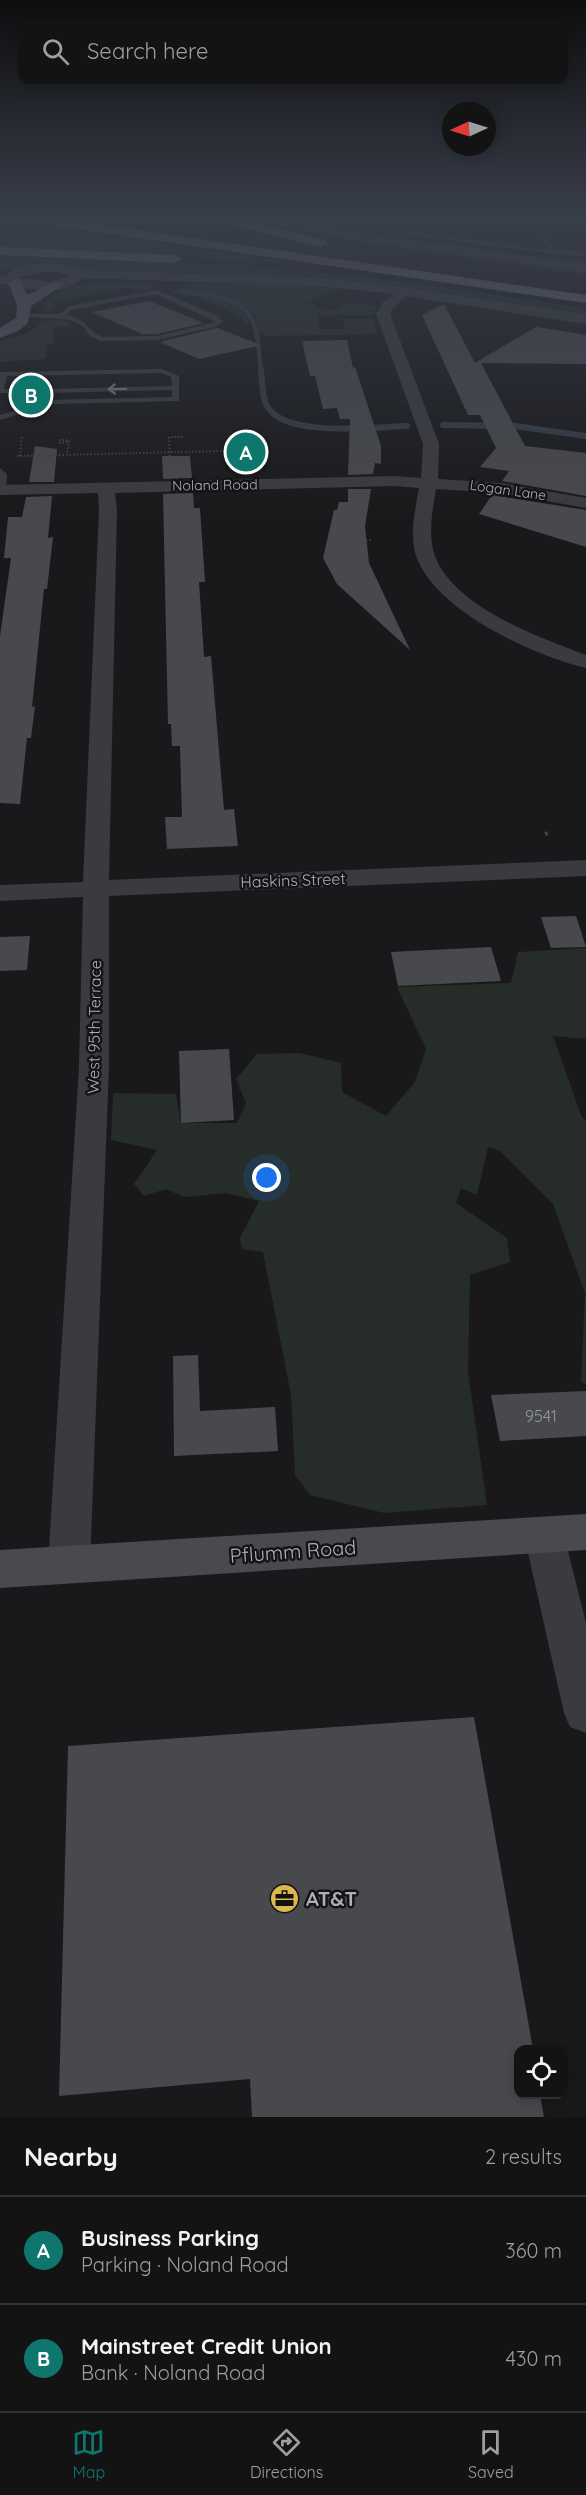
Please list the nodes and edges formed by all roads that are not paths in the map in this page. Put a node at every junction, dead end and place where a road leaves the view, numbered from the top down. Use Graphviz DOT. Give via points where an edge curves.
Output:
graph roads {
  1 [pos="23,317"];
  2 [pos="64,317"];
  3 [pos="215,317"];
  4 [pos="383,317"];
  5 [pos="0,333"];
  6 [pos="2,375"];
  7 [pos="175,388"];
  8 [pos="19,391"];
  9 [pos="44,391"];
  10 [pos="0,418"];
  11 [pos="0,471"];
  12 [pos="430,483"];
  13 [pos="106,488"];
  14 [pos="1,490"];
  15 [pos="586,503"];
  16 [pos="586,662"];
  17 [pos="586,868"];
  18 [pos="96,888"];
  19 [pos="0,892"];
  20 [pos="565,1533"];
  21 [pos="69,1565"];
  22 [pos="0,1569"];
  23 [pos="586,1713"];
  1 -- 5 [label="main road" via="13,328"];
  2 -- 3 [label="lane" via="85,325 101,339 157,338 213,326 220,322"];
  4 -- 12 [label="street" via="429,434"];
  6 -- 7 [label="lane" via="162,371 175,376"];
  6 -- 8 [label="lane" via="0,391"];
  7 -- 9 [label="lane, one-way"];
  7 -- 10 [label="lane" via="176,399 52,402"];
  11 -- 14 [label="lane"];
  12 -- 13 [label="street, Noland Road"];
  12 -- 15 [label="street, Logan Lane" via="501,488"];
  12 -- 16 [label="street" via="422,540 429,563 444,586 470,608 504,628"];
  13 -- 14 [label="street, Noland Road"];
  13 -- 18 [label="street, West 95th Terrace"];
  17 -- 18 [label="street, Haskins Street"];
  18 -- 19 [label="street, Haskins Street"];
  18 -- 21 [label="street, West 95th Terrace" via="94,1066"];
  20 -- 21 [label="main road, Pflumm Road"];
  20 -- 23 [label="street"];
  21 -- 22 [label="main road, Pflumm Road"];
}
